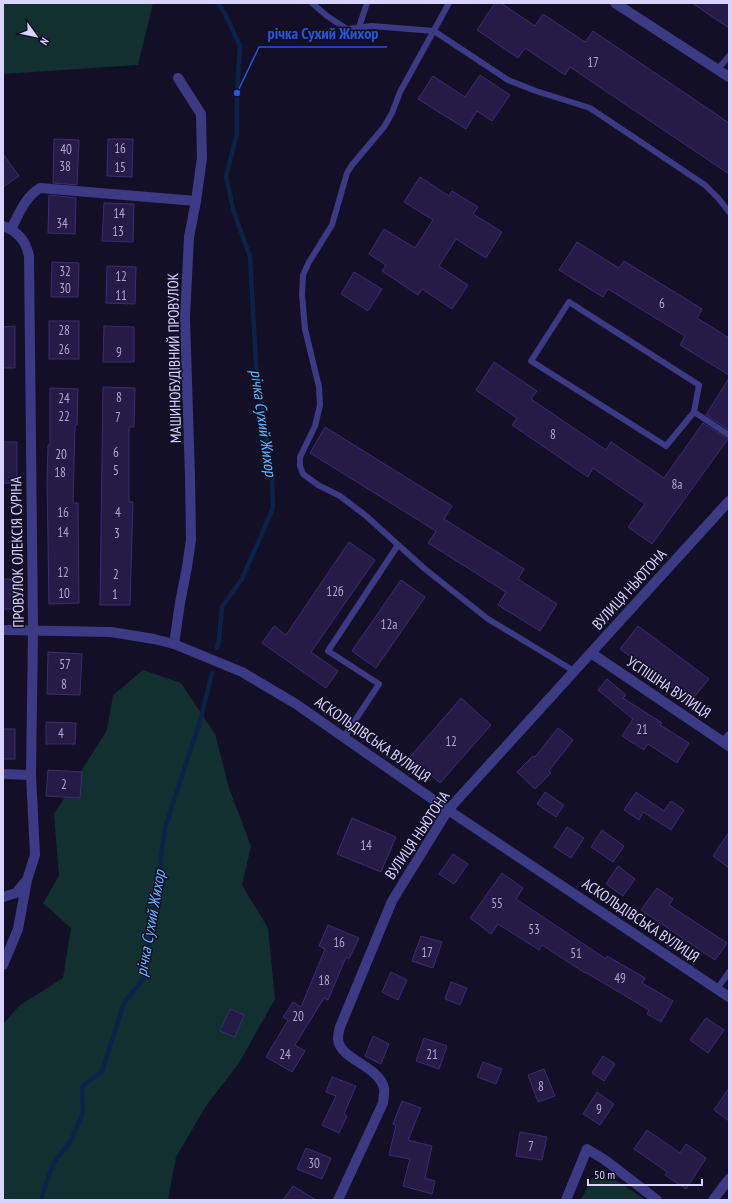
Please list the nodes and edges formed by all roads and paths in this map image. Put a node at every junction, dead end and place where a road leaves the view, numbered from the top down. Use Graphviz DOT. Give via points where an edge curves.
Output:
graph roads {
  1 [pos="312,3"];
  2 [pos="368,3"];
  3 [pos="449,3"];
  4 [pos="615,3"];
  5 [pos="359,27"];
  6 [pos="434,31"];
  7 [pos="729,56"];
  8 [pos="718,69"];
  9 [pos="729,77"];
  10 [pos="178,78"];
  11 [pos="196,201"];
  12 [pos="729,212"];
  13 [pos="7,227"];
  14 [pos="694,412"];
  15 [pos="729,435"];
  16 [pos="729,501"];
  17 [pos="398,545"];
  18 [pos="3,630"];
  19 [pos="34,630"];
  20 [pos="174,644"];
  21 [pos="591,653"];
  22 [pos="574,672"];
  23 [pos="344,738"];
  24 [pos="727,741"];
  25 [pos="3,774"];
  26 [pos="31,775"];
  27 [pos="448,810"];
  28 [pos="27,880"];
  29 [pos="3,897"];
  30 [pos="3,965"];
  31 [pos="729,972"];
  32 [pos="717,989"];
  33 [pos="729,997"];
  34 [pos="729,1179"];
  35 [pos="338,1200"];
  36 [pos="566,1200"];
  37 [pos="657,1200"];
  38 [pos="714,1200"];
  1 -- 5 [label="lane" via="347,29"];
  2 -- 5 [label="lane"];
  3 -- 6 [label="lane"];
  4 -- 8 [label="street"];
  5 -- 6 [label="lane"];
  6 -- 12 [label="lane" via="508,80 590,108 705,185"];
  6 -- 17 [label="lane" via="384,127 347,173 332,225 303,275 305,329 319,387 320,405 315,426 300,457 300,466 303,474 340,496"];
  7 -- 8 [label="lane"];
  8 -- 9 [label="street"];
  10 -- 11 [label="street, МАШИНОБУДІВНИЙ ПРОВУЛОК" via="201,114 202,158"];
  11 -- 13 [label="street" via="40,188 32,193"];
  11 -- 20 [label="street, МАШИНОБУДІВНИЙ ПРОВУЛОК" via="189,237 185,317 191,540"];
  13 -- 19 [label="street, ПРОВУЛОК ОЛЕКСІЯ СУРІНА" via="20,236 27,246 29,256"];
  14 -- 14 [label="lane" via="699,385 569,302 531,361 666,446"];
  14 -- 15 [label="lane"];
  16 -- 21 [label="street, ВУЛИЦЯ НЬЮТОНА"];
  17 -- 22 [label="lane" via="488,618"];
  17 -- 23 [label="lane" via="328,651 380,684"];
  18 -- 19 [label="street, АСКОЛЬДІВСЬКА ВУЛИЦЯ"];
  19 -- 20 [label="street, АСКОЛЬДІВСЬКА ВУЛИЦЯ" via="111,632"];
  19 -- 26 [label="street, ПРОВУЛОК ОЛЕКСІЯ СУРІНА"];
  20 -- 23 [label="street, АСКОЛЬДІВСЬКА ВУЛИЦЯ" via="242,672 296,704"];
  21 -- 22 [label="street, ВУЛИЦЯ НЬЮТОНА"];
  21 -- 24 [label="street, УСПІШНА ВУЛИЦЯ"];
  22 -- 27 [label="street, ВУЛИЦЯ НЬЮТОНА"];
  23 -- 27 [label="street, АСКОЛЬДІВСЬКА ВУЛИЦЯ"];
  25 -- 26 [label="street"];
  26 -- 28 [label="street, ПРОВУЛОК ОЛЕКСІЯ СУРІНА" via="35,855"];
  27 -- 32 [label="street, АСКОЛЬДІВСЬКА ВУЛИЦЯ"];
  27 -- 35 [label="street, ВУЛИЦЯ НЬЮТОНА" via="392,901 340,1027 338,1040 342,1049 378,1076 384,1088 383,1103"];
  28 -- 29 [label="street" via="16,893"];
  28 -- 30 [label="street, ПРОВУЛОК ОЛЕКСІЯ СУРІНА" via="18,929"];
  31 -- 32 [label="lane"];
  32 -- 33 [label="street, АСКОЛЬДІВСЬКА ВУЛИЦЯ"];
  34 -- 38 [label="street"];
  36 -- 37 [label="street" via="587,1149"];
}
